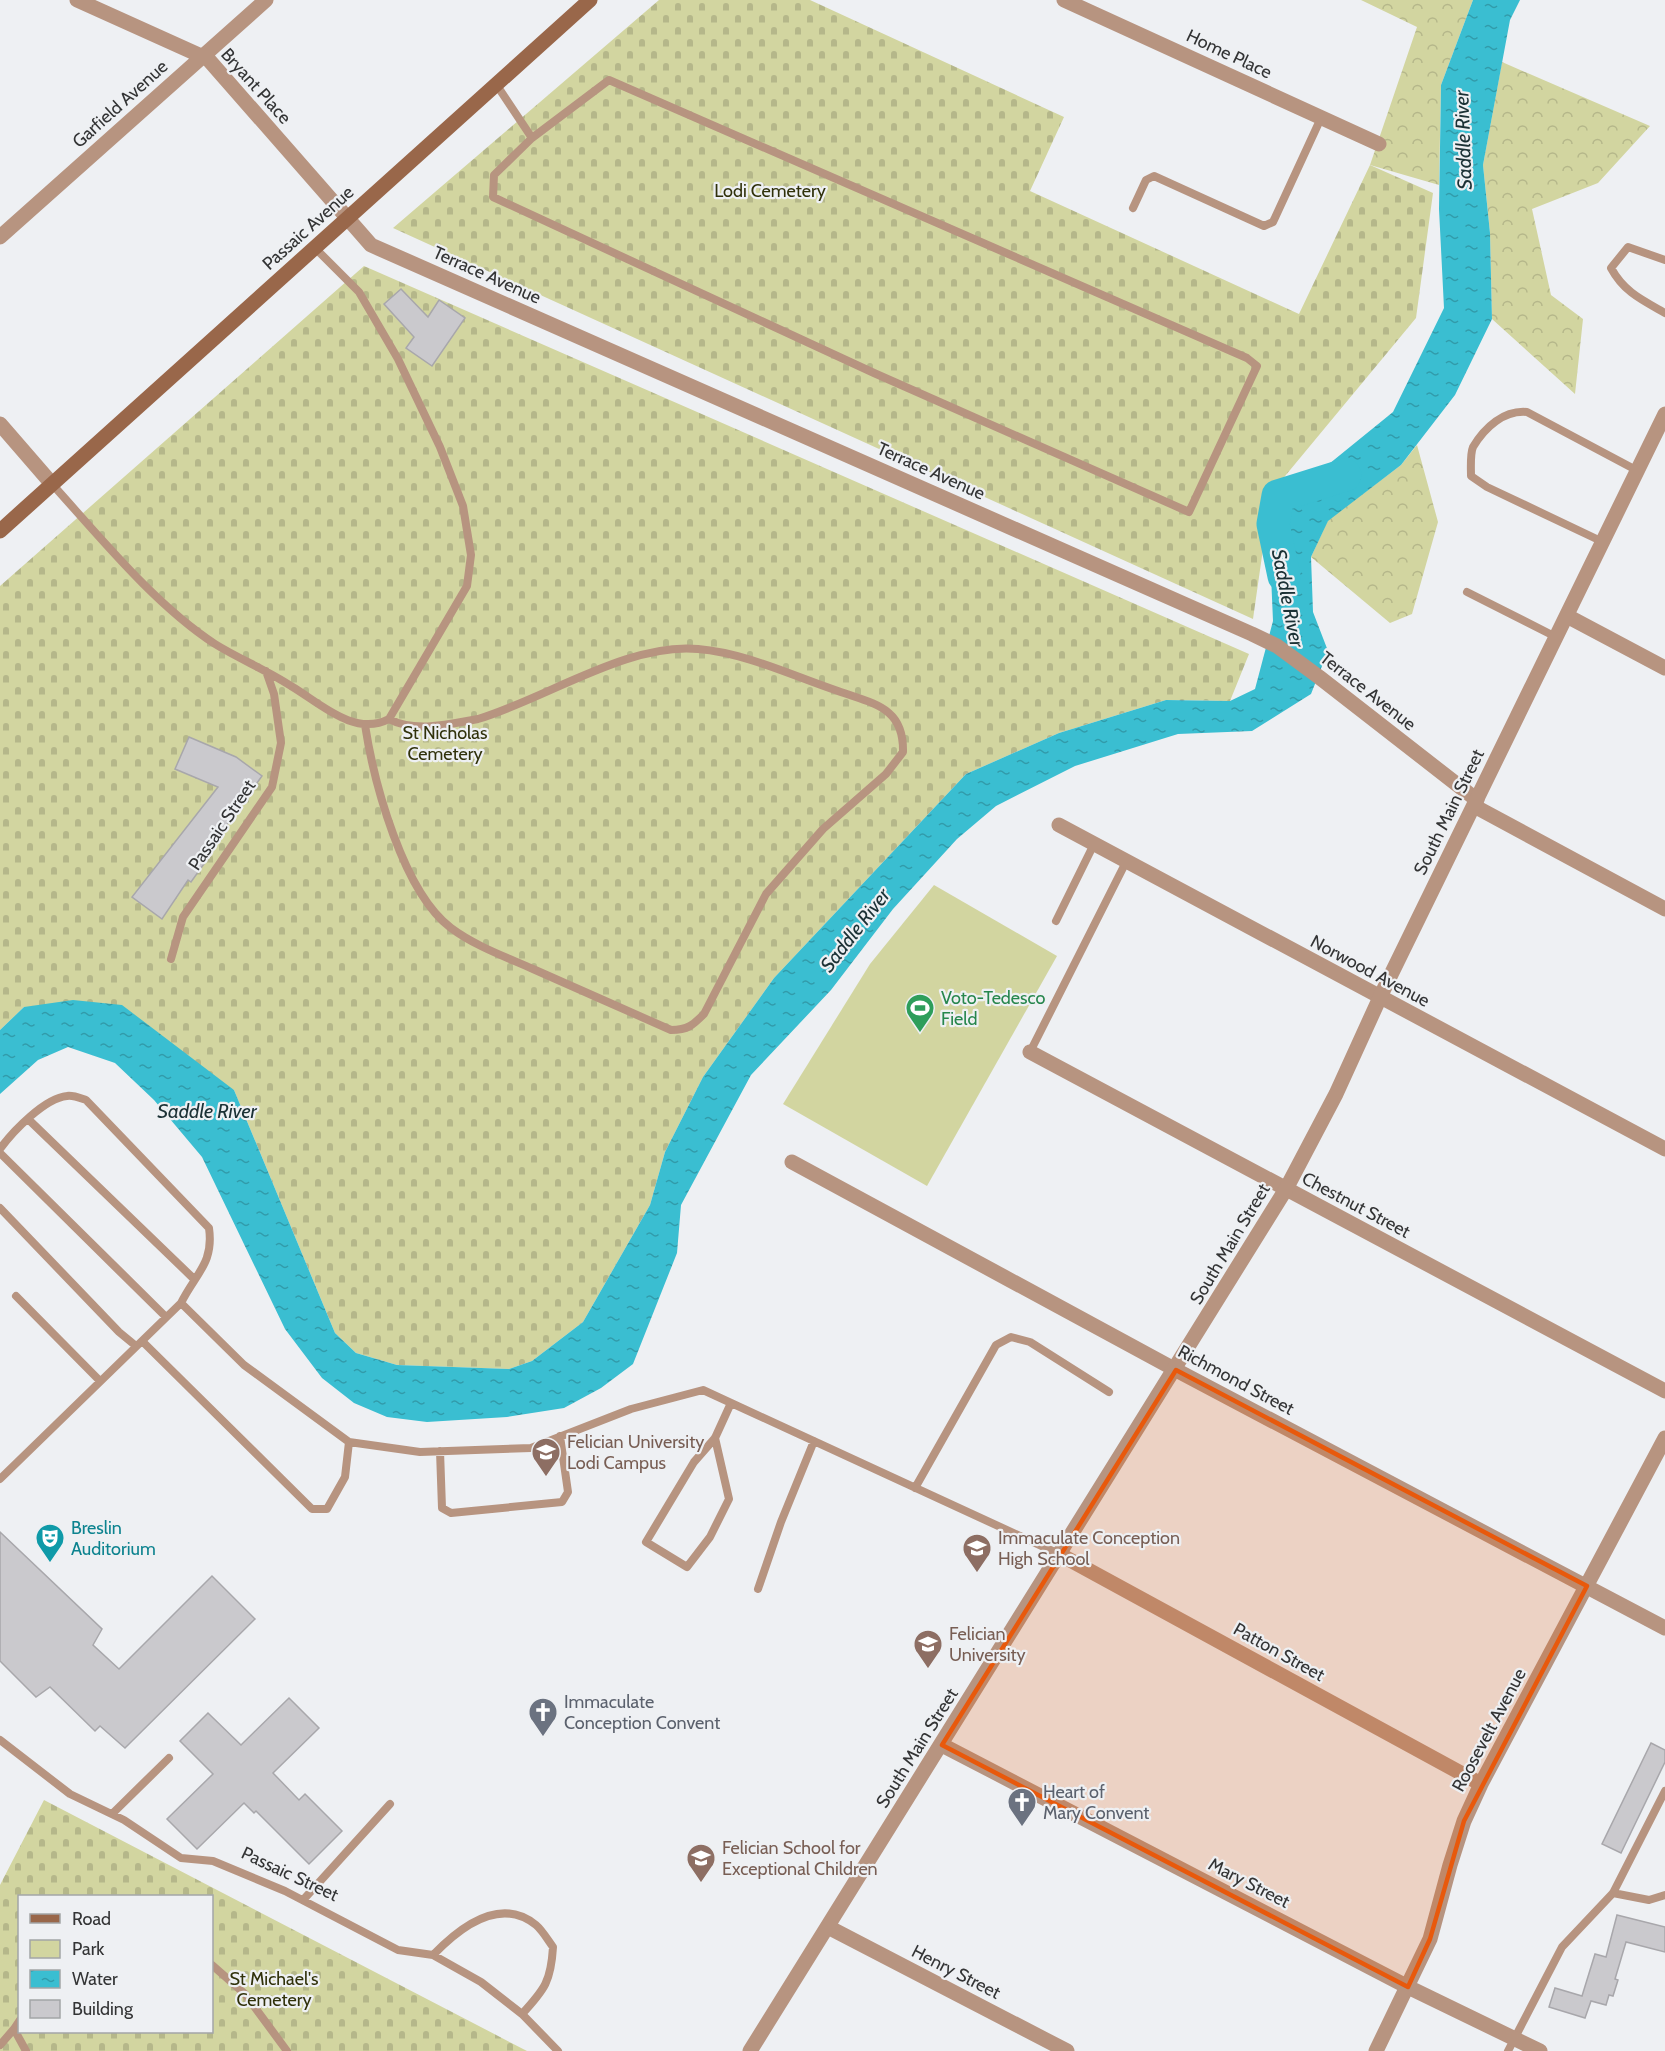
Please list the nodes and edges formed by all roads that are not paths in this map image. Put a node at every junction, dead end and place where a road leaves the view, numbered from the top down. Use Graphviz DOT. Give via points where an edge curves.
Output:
graph roads {
  1 [pos="77,0"];
  2 [pos="266,0"];
  3 [pos="590,0"];
  4 [pos="1064,0"];
  5 [pos="203,56"];
  6 [pos="496,84"];
  7 [pos="1321,118"];
  8 [pos="532,138"];
  9 [pos="1379,144"];
  10 [pos="1133,208"];
  11 [pos="347,219"];
  12 [pos="0,237"];
  13 [pos="315,248"];
  14 [pos="1665,260"];
  15 [pos="1665,313"];
  16 [pos="1664,417"];
  17 [pos="0,424"];
  18 [pos="1638,471"];
  19 [pos="52,484"];
  20 [pos="0,531"];
  21 [pos="1603,542"];
  22 [pos="1467,592"];
  23 [pos="1567,616"];
  24 [pos="1556,637"];
  25 [pos="1665,668"];
  26 [pos="266,671"];
  27 [pos="388,719"];
  28 [pos="365,725"];
  29 [pos="1475,803"];
  30 [pos="1059,825"];
  31 [pos="1094,844"];
  32 [pos="1126,862"];
  33 [pos="1665,909"];
  34 [pos="1056,921"];
  35 [pos="171,959"];
  36 [pos="1380,999"];
  37 [pos="1030,1052"];
  38 [pos="28,1119"];
  39 [pos="1665,1149"];
  40 [pos="0,1151"];
  41 [pos="792,1162"];
  42 [pos="1286,1189"];
  43 [pos="0,1208"];
  44 [pos="193,1278"];
  45 [pos="16,1296"];
  46 [pos="181,1303"];
  47 [pos="166,1317"];
  48 [pos="139,1344"];
  49 [pos="1176,1370"];
  50 [pos="100,1381"];
  51 [pos="1665,1391"];
  52 [pos="1109,1392"];
  53 [pos="731,1403"];
  54 [pos="560,1436"];
  55 [pos="715,1438"];
  56 [pos="1665,1438"];
  57 [pos="814,1441"];
  58 [pos="349,1442"];
  59 [pos="440,1452"];
  60 [pos="0,1479"];
  61 [pos="915,1488"];
  62 [pos="1059,1554"];
  63 [pos="1587,1586"];
  64 [pos="758,1588"];
  65 [pos="1665,1628"];
  66 [pos="0,1740"];
  67 [pos="942,1745"];
  68 [pos="169,1758"];
  69 [pos="1481,1784"];
  70 [pos="1665,1791"];
  71 [pos="390,1804"];
  72 [pos="112,1814"];
  73 [pos="1613,1893"];
  74 [pos="1665,1895"];
  75 [pos="304,1899"];
  76 [pos="828,1927"];
  77 [pos="433,1955"];
  78 [pos="213,1966"];
  79 [pos="1408,1988"];
  80 [pos="522,2014"];
  81 [pos="18,2023"];
  82 [pos="14,2030"];
  83 [pos="0,2045"];
  84 [pos="1510,2045"];
  85 [pos="27,2051"];
  86 [pos="287,2051"];
  87 [pos="558,2051"];
  88 [pos="750,2051"];
  89 [pos="1067,2051"];
  90 [pos="1376,2051"];
  91 [pos="1540,2051"];
  1 -- 5 [label="street, Bryant Place"];
  2 -- 5 [label="street, Garfield Avenue"];
  3 -- 6 [label="main road, Passaic Avenue"];
  4 -- 7 [label="street, Home Place"];
  5 -- 11 [label="street, Bryant Place"];
  5 -- 12 [label="street, Garfield Avenue"];
  6 -- 8 [label="lane"];
  6 -- 11 [label="main road, Passaic Avenue"];
  7 -- 9 [label="street, Home Place"];
  7 -- 10 [label="lane" via="1269,225 1154,176 1146,180"];
  8 -- 8 [label="lane" via="494,175 493,197 874,373 1190,512 1257,366 1247,358 609,80"];
  11 -- 13 [label="main road, Passaic Avenue"];
  11 -- 29 [label="street, Terrace Avenue" via="371,245 1276,646"];
  13 -- 19 [label="main road, Passaic Avenue"];
  13 -- 27 [label="lane" via="359,292 398,359 463,506 471,555 467,586"];
  14 -- 15 [label="lane" via="1628,247 1611,268 1629,293"];
  16 -- 18 [label="street, South Main Street"];
  17 -- 19 [label="street"];
  18 -- 21 [label="street, South Main Street"];
  18 -- 21 [label="lane" via="1527,412 1502,415 1472,448 1471,476 1487,488"];
  19 -- 20 [label="main road"];
  19 -- 26 [label="lane" via="177,614 214,643"];
  21 -- 23 [label="street, South Main Street"];
  22 -- 24 [label="lane"];
  23 -- 24 [label="street, South Main Street"];
  23 -- 25 [label="street"];
  24 -- 29 [label="street, South Main Street"];
  26 -- 28 [label="lane" via="348,721"];
  26 -- 35 [label="lane, Passaic Street" via="274,694 281,743 272,787 183,917"];
  27 -- 28 [label="lane" via="377,725"];
  27 -- 28 [label="lane" via="401,726 452,724 499,712 635,656 698,648 756,663 884,708 901,727 903,752 898,762 823,829 766,894 704,1014 693,1026 671,1030 450,928 406,870 377,786"];
  29 -- 33 [label="street, Terrace Avenue"];
  29 -- 36 [label="street, South Main Street"];
  30 -- 31 [label="street, Norwood Avenue"];
  31 -- 32 [label="street, Norwood Avenue"];
  31 -- 34 [label="lane"];
  32 -- 36 [label="street, Norwood Avenue"];
  32 -- 37 [label="lane"];
  36 -- 39 [label="street, Norwood Avenue"];
  36 -- 42 [label="street, South Main Street"];
  37 -- 42 [label="street, Chestnut Street"];
  38 -- 40 [label="lane" via="12,1131"];
  38 -- 44 [label="lane"];
  38 -- 44 [label="lane" via="56,1098 70,1095 86,1100 209,1228 208,1261"];
  40 -- 47 [label="lane"];
  41 -- 49 [label="street, Richmond Street"];
  42 -- 49 [label="street, South Main Street"];
  42 -- 51 [label="street, Chestnut Street"];
  43 -- 48 [label="lane" via="119,1332"];
  44 -- 46 [label="lane"];
  45 -- 50 [label="lane"];
  46 -- 47 [label="lane"];
  46 -- 58 [label="lane" via="244,1365"];
  47 -- 48 [label="lane"];
  48 -- 50 [label="lane"];
  48 -- 58 [label="lane" via="312,1509 327,1509 345,1477"];
  49 -- 62 [label="street, South Main Street"];
  49 -- 63 [label="street, Richmond Street"];
  50 -- 60 [label="lane"];
  52 -- 61 [label="lane" via="1030,1342 1011,1337 996,1345"];
  53 -- 54 [label="lane" via="703,1390 631,1409"];
  53 -- 55 [label="lane"];
  53 -- 57 [label="lane"];
  54 -- 59 [label="lane" via="531,1448"];
  54 -- 59 [label="lane" via="568,1492 562,1502 451,1513 442,1508"];
  55 -- 55 [label="lane" via="694,1462 646,1542 687,1567 710,1537 729,1499"];
  56 -- 63 [label="street, Roosevelt Avenue"];
  57 -- 61 [label="lane"];
  57 -- 64 [label="lane"];
  58 -- 59 [label="lane"];
  61 -- 62 [label="lane"];
  62 -- 67 [label="street, South Main Street"];
  62 -- 69 [label="street, Patton Street"];
  63 -- 65 [label="street, Richmond Street"];
  63 -- 69 [label="street, Roosevelt Avenue"];
  66 -- 72 [label="lane, Passaic Street" via="69,1794"];
  67 -- 76 [label="street, South Main Street"];
  67 -- 79 [label="street, Mary Street"];
  68 -- 72 [label="lane"];
  69 -- 79 [label="street, Roosevelt Avenue" via="1453,1854 1430,1939"];
  70 -- 73 [label="lane"];
  71 -- 75 [label="lane"];
  72 -- 75 [label="lane, Passaic Street" via="181,1858 213,1861"];
  73 -- 74 [label="lane" via="1649,1900"];
  73 -- 84 [label="lane" via="1562,1947"];
  75 -- 77 [label="lane, Passaic Street" via="398,1950"];
  76 -- 88 [label="street, South Main Street"];
  76 -- 89 [label="street, Henry Street"];
  77 -- 80 [label="lane, Passaic Street" via="481,1982"];
  77 -- 80 [label="lane" via="476,1918 512,1913 536,1924 553,1947 552,1972 541,1993"];
  78 -- 86 [label="lane" via="244,1994"];
  79 -- 84 [label="street, Mary Street"];
  79 -- 90 [label="street, Roosevelt Avenue"];
  80 -- 87 [label="lane, Passaic Street"];
  81 -- 82 [label="lane"];
  82 -- 83 [label="lane"];
  82 -- 85 [label="lane"];
  84 -- 91 [label="street, Mary Street"];
}
